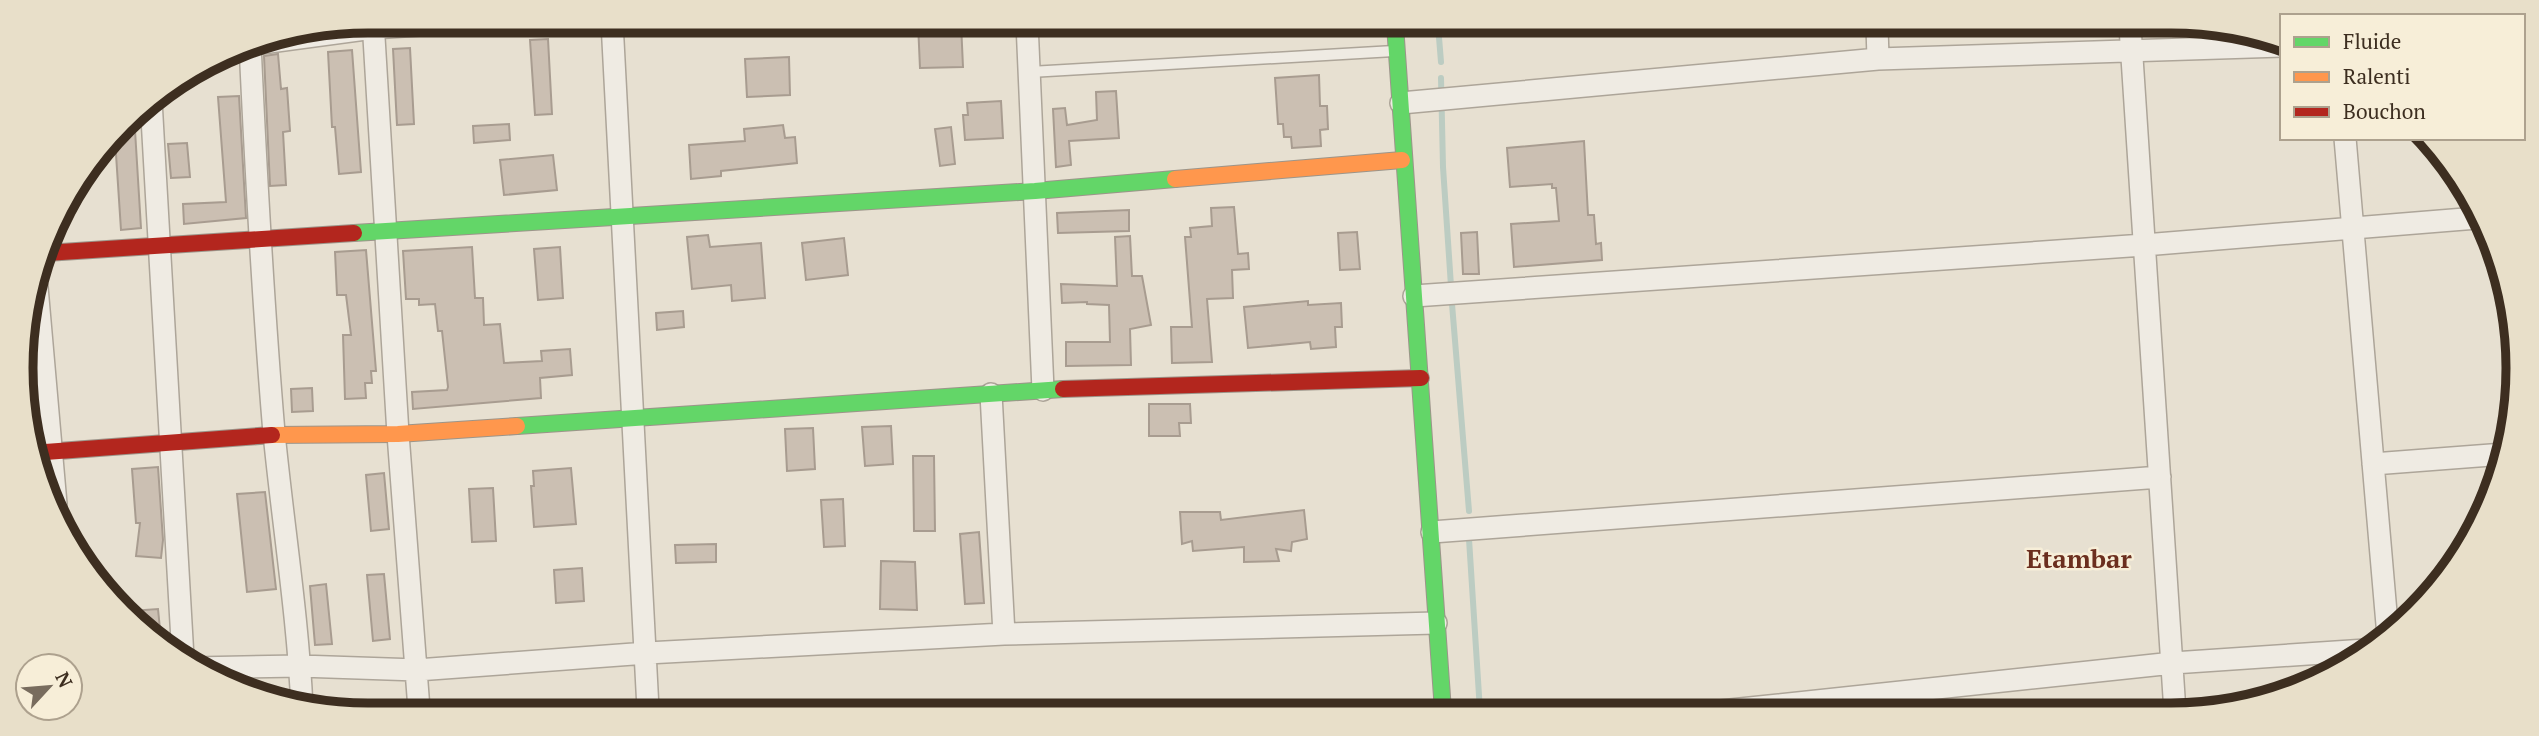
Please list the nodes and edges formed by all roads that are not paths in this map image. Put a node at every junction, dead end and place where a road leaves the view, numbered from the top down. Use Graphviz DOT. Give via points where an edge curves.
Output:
graph roads {
  1 [pos="374,33"];
  2 [pos="613,33"];
  3 [pos="1028,33"];
  4 [pos="1395,33"];
  5 [pos="1877,33"];
  6 [pos="2130,33"];
  7 [pos="2264,47"];
  8 [pos="1396,51"];
  9 [pos="2131,52"];
  10 [pos="250,55"];
  11 [pos="1878,59"];
  12 [pos="1030,72"];
  13 [pos="1401,103"];
  14 [pos="152,112"];
  15 [pos="2346,140"];
  16 [pos="1402,160"];
  17 [pos="1035,191"];
  18 [pos="621,215"];
  19 [pos="2470,219"];
  20 [pos="2353,228"];
  21 [pos="386,231"];
  22 [pos="259,239"];
  23 [pos="2144,245"];
  24 [pos="160,246"];
  25 [pos="54,253"];
  26 [pos="1414,296"];
  27 [pos="38,314"];
  28 [pos="1421,379"];
  29 [pos="1043,390"];
  30 [pos="991,394"];
  31 [pos="634,417"];
  32 [pos="398,434"];
  33 [pos="275,435"];
  34 [pos="172,442"];
  35 [pos="43,445"];
  36 [pos="44,452"];
  37 [pos="2494,455"];
  38 [pos="2374,464"];
  39 [pos="2160,477"];
  40 [pos="1432,532"];
  41 [pos="1436,623"];
  42 [pos="2387,624"];
  43 [pos="1004,635"];
  44 [pos="182,646"];
  45 [pos="2349,651"];
  46 [pos="647,653"];
  47 [pos="2173,663"];
  48 [pos="300,666"];
  49 [pos="219,668"];
  50 [pos="417,670"];
  51 [pos="301,696"];
  52 [pos="419,703"];
  53 [pos="648,703"];
  54 [pos="1442,703"];
  55 [pos="1796,703"];
  56 [pos="2175,703"];
  1 -- 21 [label="street"];
  2 -- 18 [label="street"];
  3 -- 12 [label="street"];
  4 -- 8 [label="street"];
  5 -- 11 [label="street"];
  6 -- 9 [label="street"];
  7 -- 9 [label="street"];
  8 -- 12 [label="lane"];
  8 -- 13 [label="street"];
  9 -- 11 [label="street"];
  9 -- 23 [label="street"];
  10 -- 22 [label="street"];
  11 -- 13 [label="street"];
  12 -- 17 [label="street"];
  13 -- 16 [label="street"];
  14 -- 24 [label="street"];
  15 -- 20 [label="street"];
  16 -- 17 [label="street"];
  16 -- 26 [label="street"];
  17 -- 18 [label="street"];
  17 -- 29 [label="street"];
  18 -- 21 [label="street"];
  18 -- 31 [label="street"];
  19 -- 20 [label="street"];
  20 -- 23 [label="street"];
  20 -- 38 [label="street"];
  21 -- 22 [label="street"];
  21 -- 32 [label="street"];
  22 -- 24 [label="street"];
  22 -- 33 [label="street"];
  23 -- 26 [label="street"];
  23 -- 39 [label="street"];
  24 -- 25 [label="street"];
  24 -- 34 [label="street"];
  26 -- 28 [label="street"];
  27 -- 35 [label="street"];
  28 -- 29 [label="street"];
  28 -- 40 [label="street"];
  29 -- 30 [label="street"];
  30 -- 31 [label="street"];
  30 -- 43 [label="street"];
  31 -- 32 [label="street"];
  31 -- 46 [label="street"];
  32 -- 33 [label="street"];
  32 -- 50 [label="street"];
  33 -- 34 [label="street"];
  33 -- 48 [label="street"];
  34 -- 36 [label="street"];
  34 -- 44 [label="street"];
  37 -- 38 [label="street"];
  38 -- 42 [label="street"];
  39 -- 40 [label="street"];
  39 -- 47 [label="street"];
  40 -- 41 [label="street"];
  41 -- 43 [label="street"];
  41 -- 54 [label="street"];
  43 -- 46 [label="street"];
  45 -- 47 [label="street"];
  46 -- 50 [label="street"];
  46 -- 53 [label="street"];
  47 -- 55 [label="street"];
  47 -- 56 [label="street"];
  48 -- 49 [label="street"];
  48 -- 50 [label="street"];
  48 -- 51 [label="street"];
  50 -- 52 [label="street"];
}
